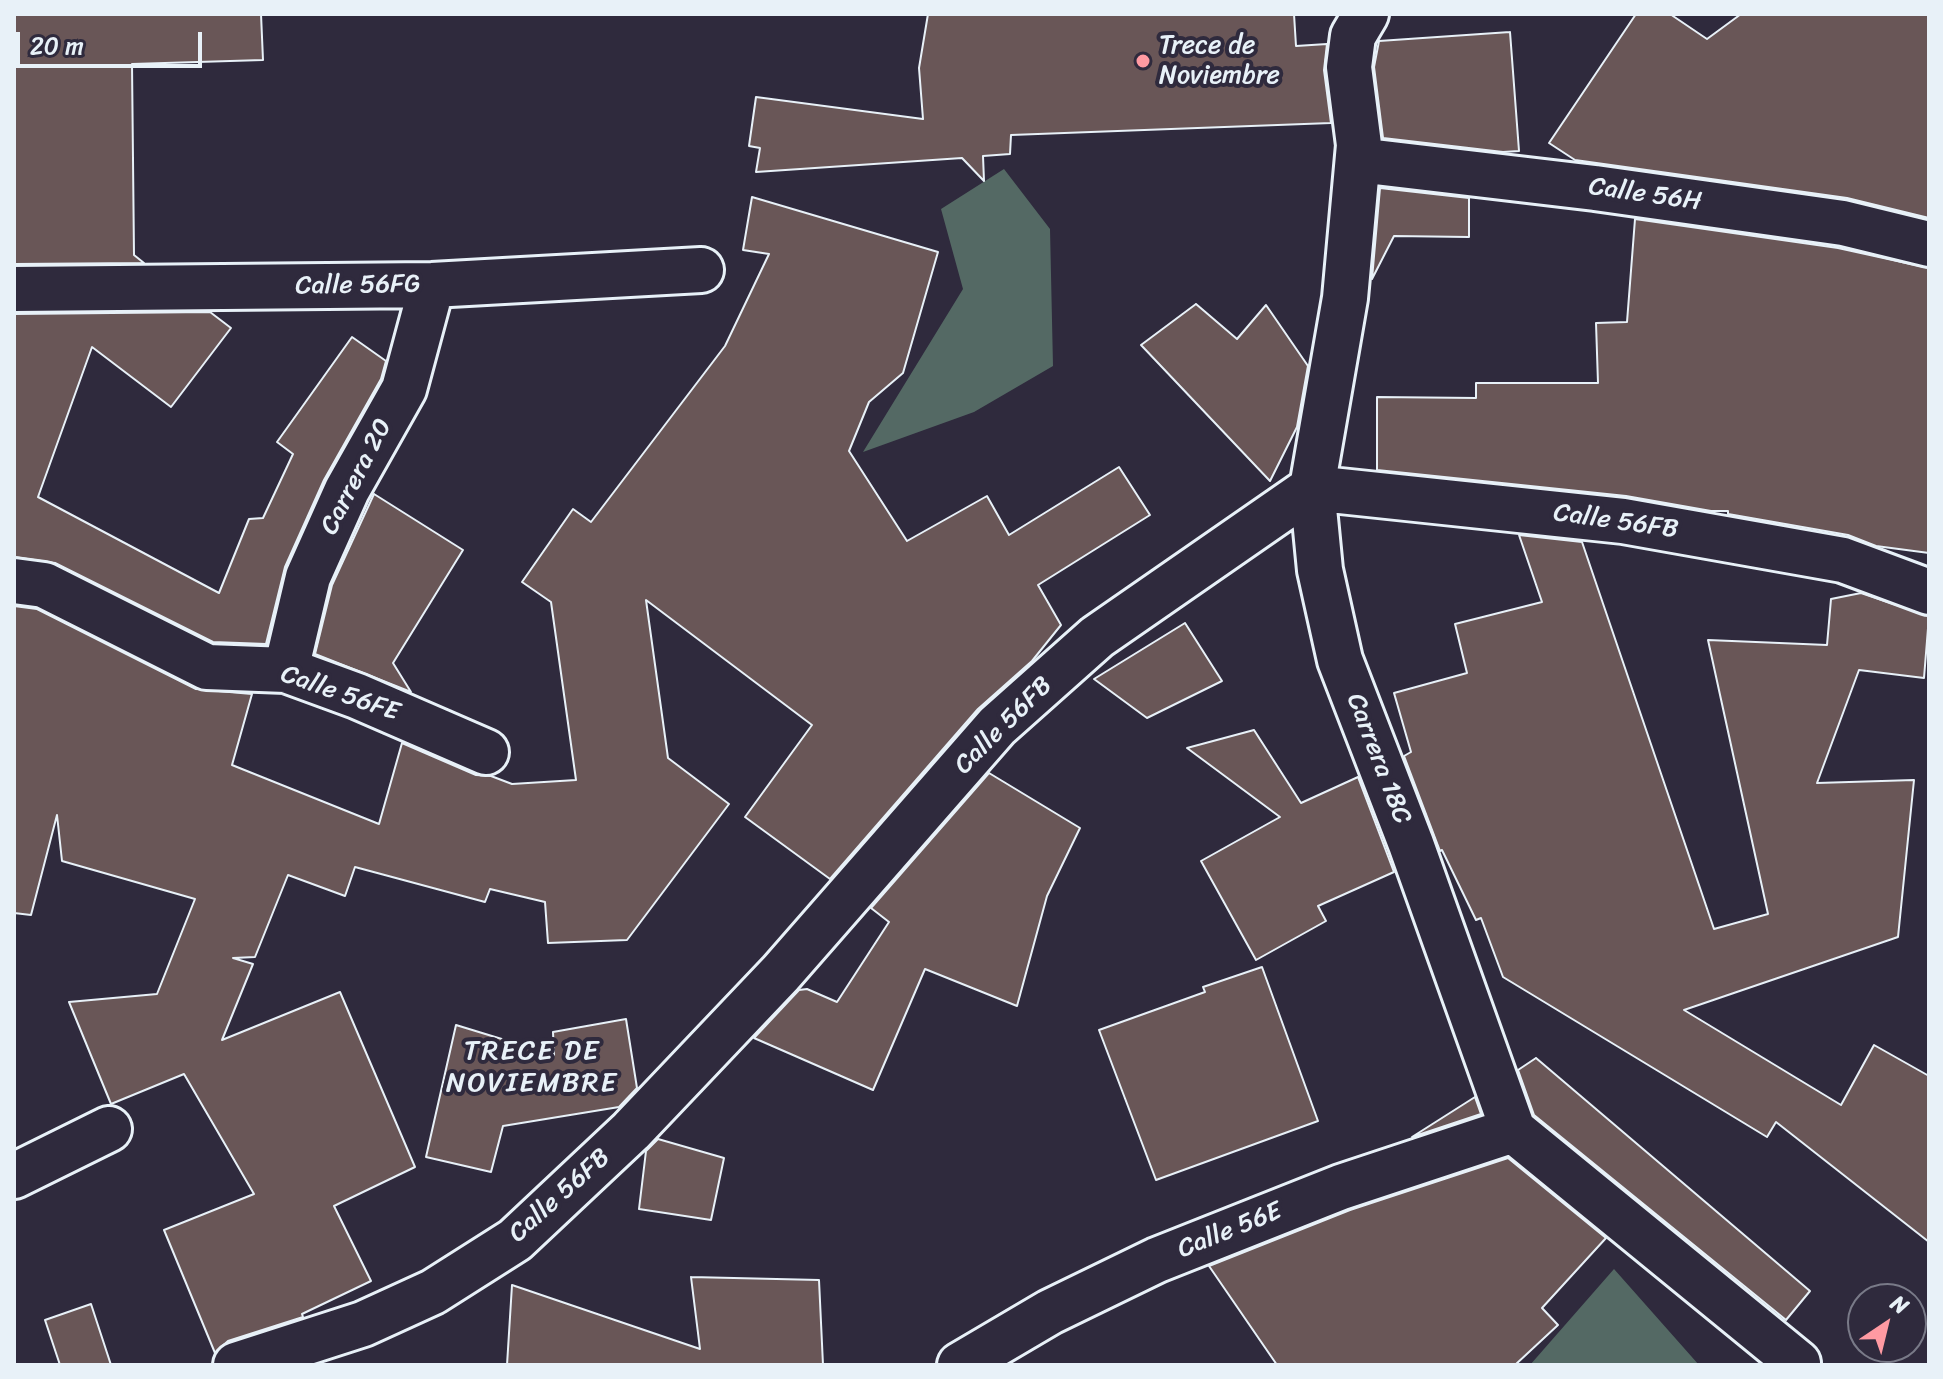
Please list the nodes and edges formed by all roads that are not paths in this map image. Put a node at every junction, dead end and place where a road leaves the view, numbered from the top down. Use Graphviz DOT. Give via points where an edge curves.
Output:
graph roads {
  1 [pos="1366,14"];
  2 [pos="1358,160"];
  3 [pos="1929,244"];
  4 [pos="701,270"];
  5 [pos="432,285"];
  6 [pos="14,289"];
  7 [pos="1312,488"];
  8 [pos="14,581"];
  9 [pos="1929,592"];
  10 [pos="286,670"];
  11 [pos="486,752"];
  12 [pos="109,1129"];
  13 [pos="1513,1130"];
  14 [pos="14,1176"];
  15 [pos="1798,1363"];
  16 [pos="236,1365"];
  17 [pos="960,1365"];
  1 -- 2 [label="street, Carrera 18C" via="1353,36 1349,67"];
  2 -- 3 [label="street, Calle 56H" via="1843,223"];
  2 -- 7 [label="street, Carrera 18C" via="1345,298"];
  4 -- 5 [label="street, Calle 56FG"];
  5 -- 6 [label="street, Calle 56FG"];
  5 -- 10 [label="street, Carrera 20" via="404,389 347,490 308,577"];
  7 -- 9 [label="street, Calle 56FB" via="1623,521 1843,560"];
  7 -- 13 [label="street, Carrera 18C" via="1320,570 1340,660"];
  7 -- 16 [label="street, Calle 56FB" via="1097,637 997,726 781,973 631,1131 515,1240 433,1292 363,1324"];
  8 -- 10 [label="street, Calle 56FE" via="44,585 207,667"];
  10 -- 11 [label="street, Calle 56FE"];
  12 -- 14 [label="street"];
  13 -- 15 [label="street"];
  13 -- 17 [label="street, Calle 56E" via="1341,1187 1157,1260 1050,1312"];
}
